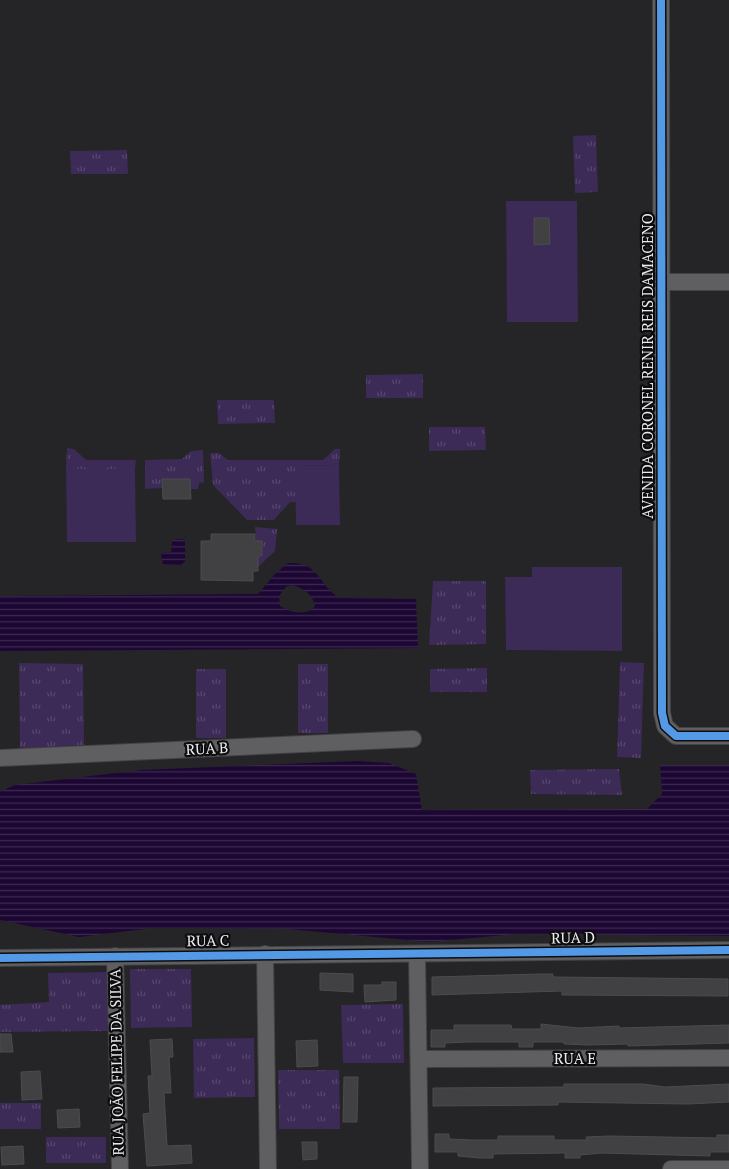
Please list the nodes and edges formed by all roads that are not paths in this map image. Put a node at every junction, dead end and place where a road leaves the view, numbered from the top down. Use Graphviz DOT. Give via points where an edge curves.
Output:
graph roads {
  1 [pos="661,0"];
  2 [pos="661,282"];
  3 [pos="729,282"];
  4 [pos="729,736"];
  5 [pos="413,739"];
  6 [pos="0,758"];
  7 [pos="729,950"];
  8 [pos="265,954"];
  9 [pos="417,954"];
  10 [pos="115,956"];
  11 [pos="0,958"];
  12 [pos="729,1058"];
  13 [pos="420,1059"];
  14 [pos="120,1169"];
  15 [pos="268,1169"];
  16 [pos="420,1169"];
  17 [pos="671,1169"];
  18 [pos="729,1169"];
  1 -- 2 [label="street, AVENIDA CORONEL RENIR REIS DAMACENO"];
  2 -- 3 [label="street"];
  2 -- 4 [label="street, AVENIDA CORONEL RENIR REIS DAMACENO" via="662,713 668,730 680,737"];
  5 -- 6 [label="street, RUA B"];
  7 -- 9 [label="street, RUA D"];
  8 -- 9 [label="street, RUA C"];
  8 -- 10 [label="street, RUA C"];
  8 -- 15 [label="street"];
  9 -- 13 [label="street"];
  10 -- 11 [label="street, RUA C"];
  10 -- 14 [label="street, RUA JOÃO FELIPE DA SILVA"];
  12 -- 13 [label="street, RUA E"];
  13 -- 16 [label="street"];
  17 -- 18 [label="street"];
}
